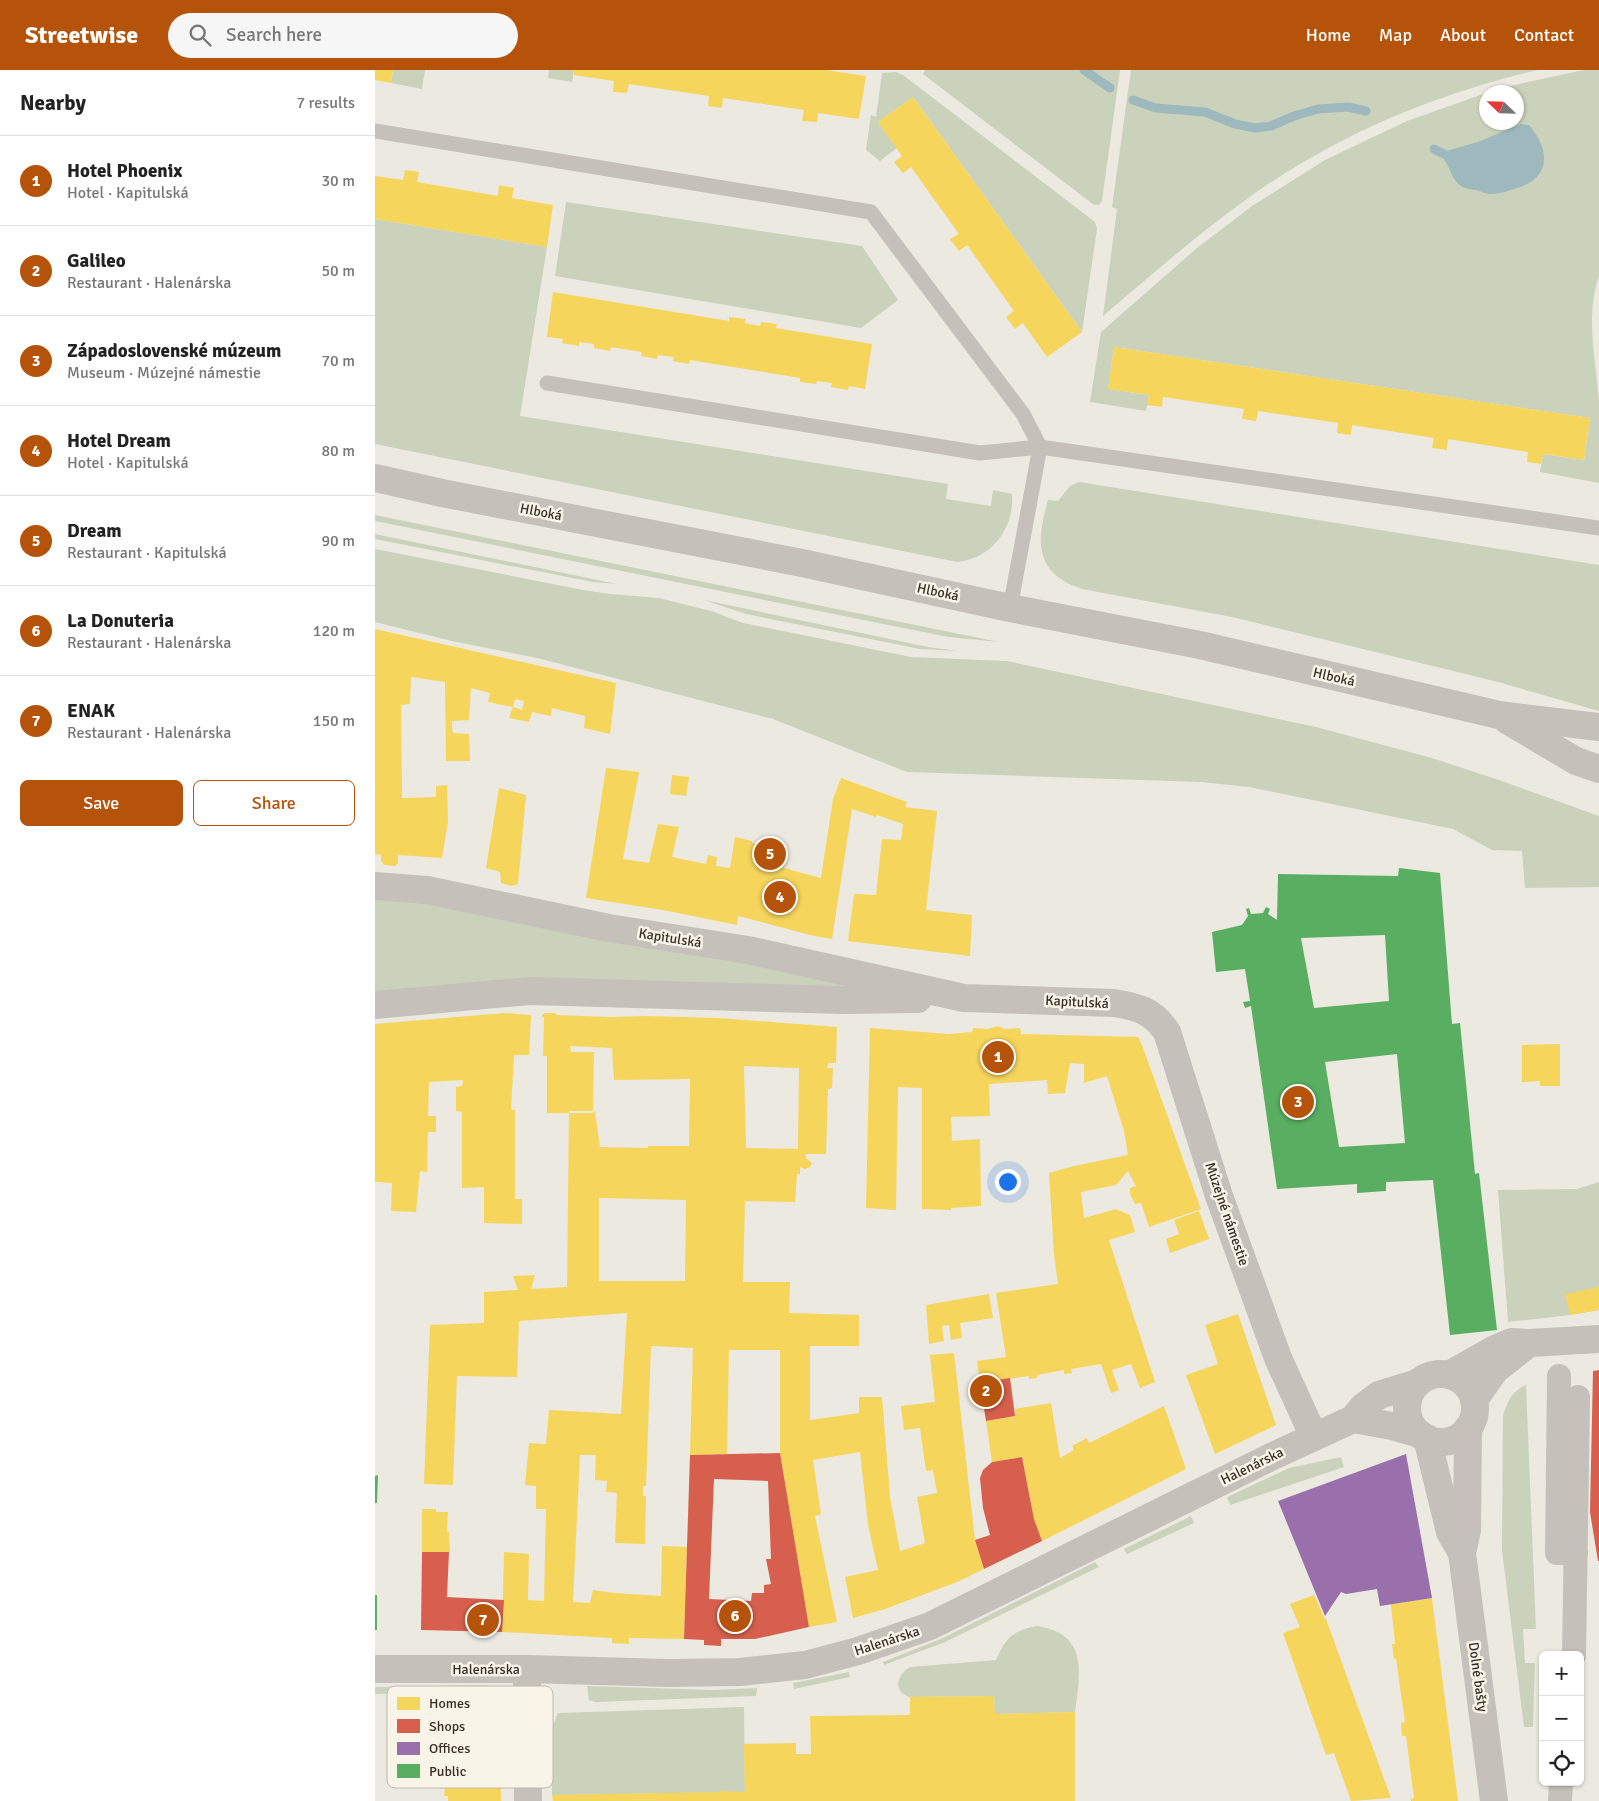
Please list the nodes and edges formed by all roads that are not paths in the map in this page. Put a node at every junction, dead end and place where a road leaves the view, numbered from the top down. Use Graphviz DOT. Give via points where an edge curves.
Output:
graph roads {
  1 [pos="375,131"];
  2 [pos="547,383"];
  3 [pos="1040,448"];
  4 [pos="375,478"];
  5 [pos="1599,528"];
  6 [pos="1011,608"];
  7 [pos="1499,715"];
  8 [pos="1599,726"];
  9 [pos="1599,769"];
  10 [pos="375,886"];
  11 [pos="964,998"];
  12 [pos="375,1005"];
  13 [pos="1130,1006"];
  14 [pos="1599,1339"];
  15 [pos="1530,1343"];
  16 [pos="1449,1375"];
  17 [pos="1559,1376"];
  18 [pos="1418,1382"];
  19 [pos="1578,1398"];
  20 [pos="1474,1400"];
  21 [pos="1353,1419"];
  22 [pos="1468,1428"];
  23 [pos="1423,1436"];
  24 [pos="1314,1437"];
  25 [pos="1462,1553"];
  26 [pos="1576,1553"];
  27 [pos="1574,1651"];
  28 [pos="527,1668"];
  29 [pos="375,1669"];
  30 [pos="527,1686"];
  31 [pos="1561,1786"];
  32 [pos="528,1788"];
  33 [pos="528,1801"];
  34 [pos="1494,1801"];
  35 [pos="1560,1801"];
  1 -- 3 [label="lane" via="871,212 1023,414"];
  2 -- 3 [label="lane" via="980,454"];
  3 -- 5 [label="lane"];
  3 -- 6 [label="lane"];
  4 -- 6 [label="street, Hlboká"];
  6 -- 7 [label="street, Hlboká" via="1200,645"];
  7 -- 8 [label="street, Hlboká"];
  7 -- 9 [label="street, Hlboká" via="1576,760"];
  10 -- 11 [label="street, Kapitulská" via="427,890 609,928 748,950"];
  11 -- 12 [label="street, Kapitulská" via="842,1000 530,990"];
  11 -- 13 [label="street, Kapitulská"];
  13 -- 24 [label="street, Múzejné námestie" via="1156,1017 1167,1032 1219,1196 1278,1358"];
  14 -- 15 [label="street"];
  15 -- 16 [label="street" via="1512,1342"];
  15 -- 20 [label="street" via="1495,1370"];
  16 -- 18 [label="street" via="1427,1376"];
  16 -- 20 [label="street" via="1465,1384"];
  17 -- 26 [label="street" via="1557,1553"];
  18 -- 21 [label="street, Halenárska" via="1379,1396"];
  18 -- 23 [label="street" via="1407,1403 1407,1414 1412,1426"];
  19 -- 26 [label="street" via="1583,1512"];
  20 -- 22 [label="street" via="1473,1419"];
  21 -- 23 [label="street"];
  21 -- 24 [label="street, Halenárska"];
  22 -- 23 [label="street" via="1449,1440 1438,1441"];
  22 -- 25 [label="street, Dolné bašty" via="1467,1530"];
  23 -- 25 [label="street, Dolné bašty" via="1450,1532"];
  24 -- 28 [label="street, Halenárska" via="930,1626 858,1651 805,1665 740,1672"];
  25 -- 34 [label="street, Dolné bašty"];
  26 -- 27 [label="street"];
  28 -- 29 [label="street, Halenárska"];
  28 -- 30 [label="street"];
  31 -- 35 [label="street"];
  32 -- 33 [label="street"];
}
